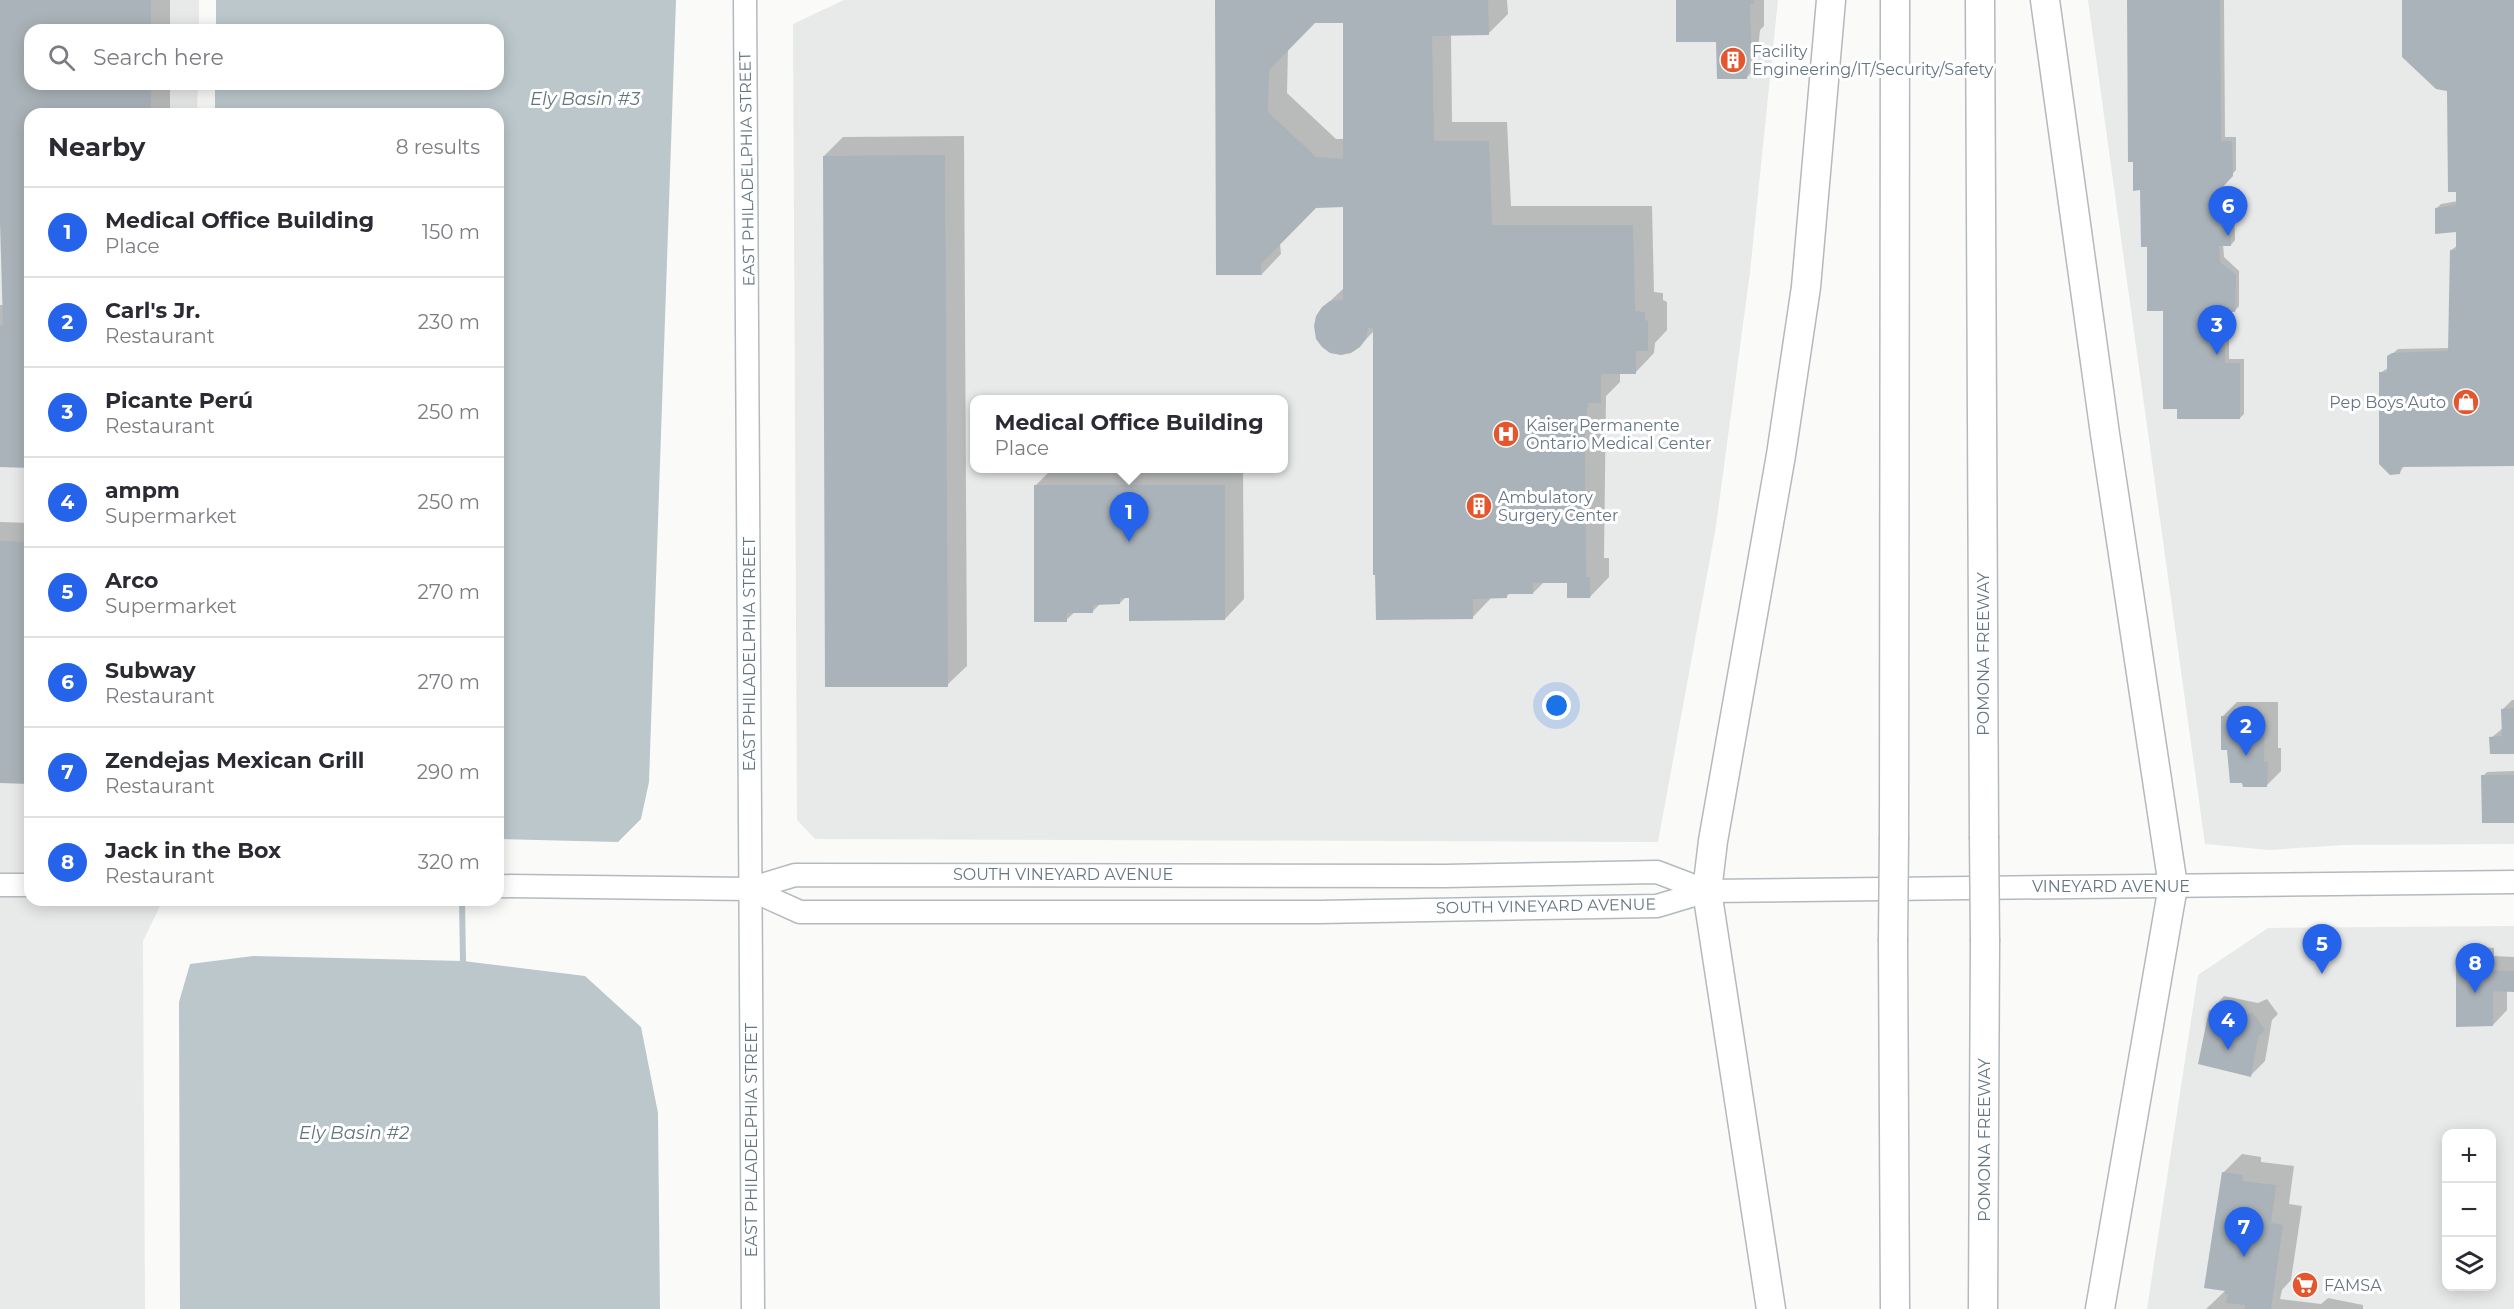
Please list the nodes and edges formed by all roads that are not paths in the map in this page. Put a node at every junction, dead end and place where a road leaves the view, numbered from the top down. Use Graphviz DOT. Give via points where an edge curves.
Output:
graph roads {
  1 [pos="745,0"];
  2 [pos="1831,0"];
  3 [pos="1895,0"];
  4 [pos="1980,0"];
  5 [pos="2044,0"];
  6 [pos="2514,882"];
  7 [pos="0,885"];
  8 [pos="24,885"];
  9 [pos="504,886"];
  10 [pos="2172,886"];
  11 [pos="749,889"];
  12 [pos="1707,891"];
  13 [pos="753,1309"];
  14 [pos="1771,1309"];
  15 [pos="1895,1309"];
  16 [pos="1983,1309"];
  17 [pos="2100,1309"];
  1 -- 11 [label="main road, EAST PHILADELPHIA STREET"];
  2 -- 12 [label="highway" via="1806,287"];
  3 -- 15 [label="highway, bridge"];
  4 -- 16 [label="highway, POMONA FREEWAY, bridge"];
  5 -- 10 [label="highway"];
  6 -- 10 [label="main road, VINEYARD AVENUE"];
  7 -- 8 [label="main road"];
  9 -- 11 [label="main road, SOUTH VINEYARD AVENUE"];
  10 -- 12 [label="main road, VINEYARD AVENUE"];
  10 -- 17 [label="highway"];
  11 -- 12 [label="main road, SOUTH VINEYARD AVENUE" via="795,874 1445,876 1657,872"];
  11 -- 12 [label="main road, SOUTH VINEYARD AVENUE" via="800,912 1319,912 1657,906"];
  11 -- 13 [label="main road, EAST PHILADELPHIA STREET"];
  12 -- 14 [label="highway"];
}
